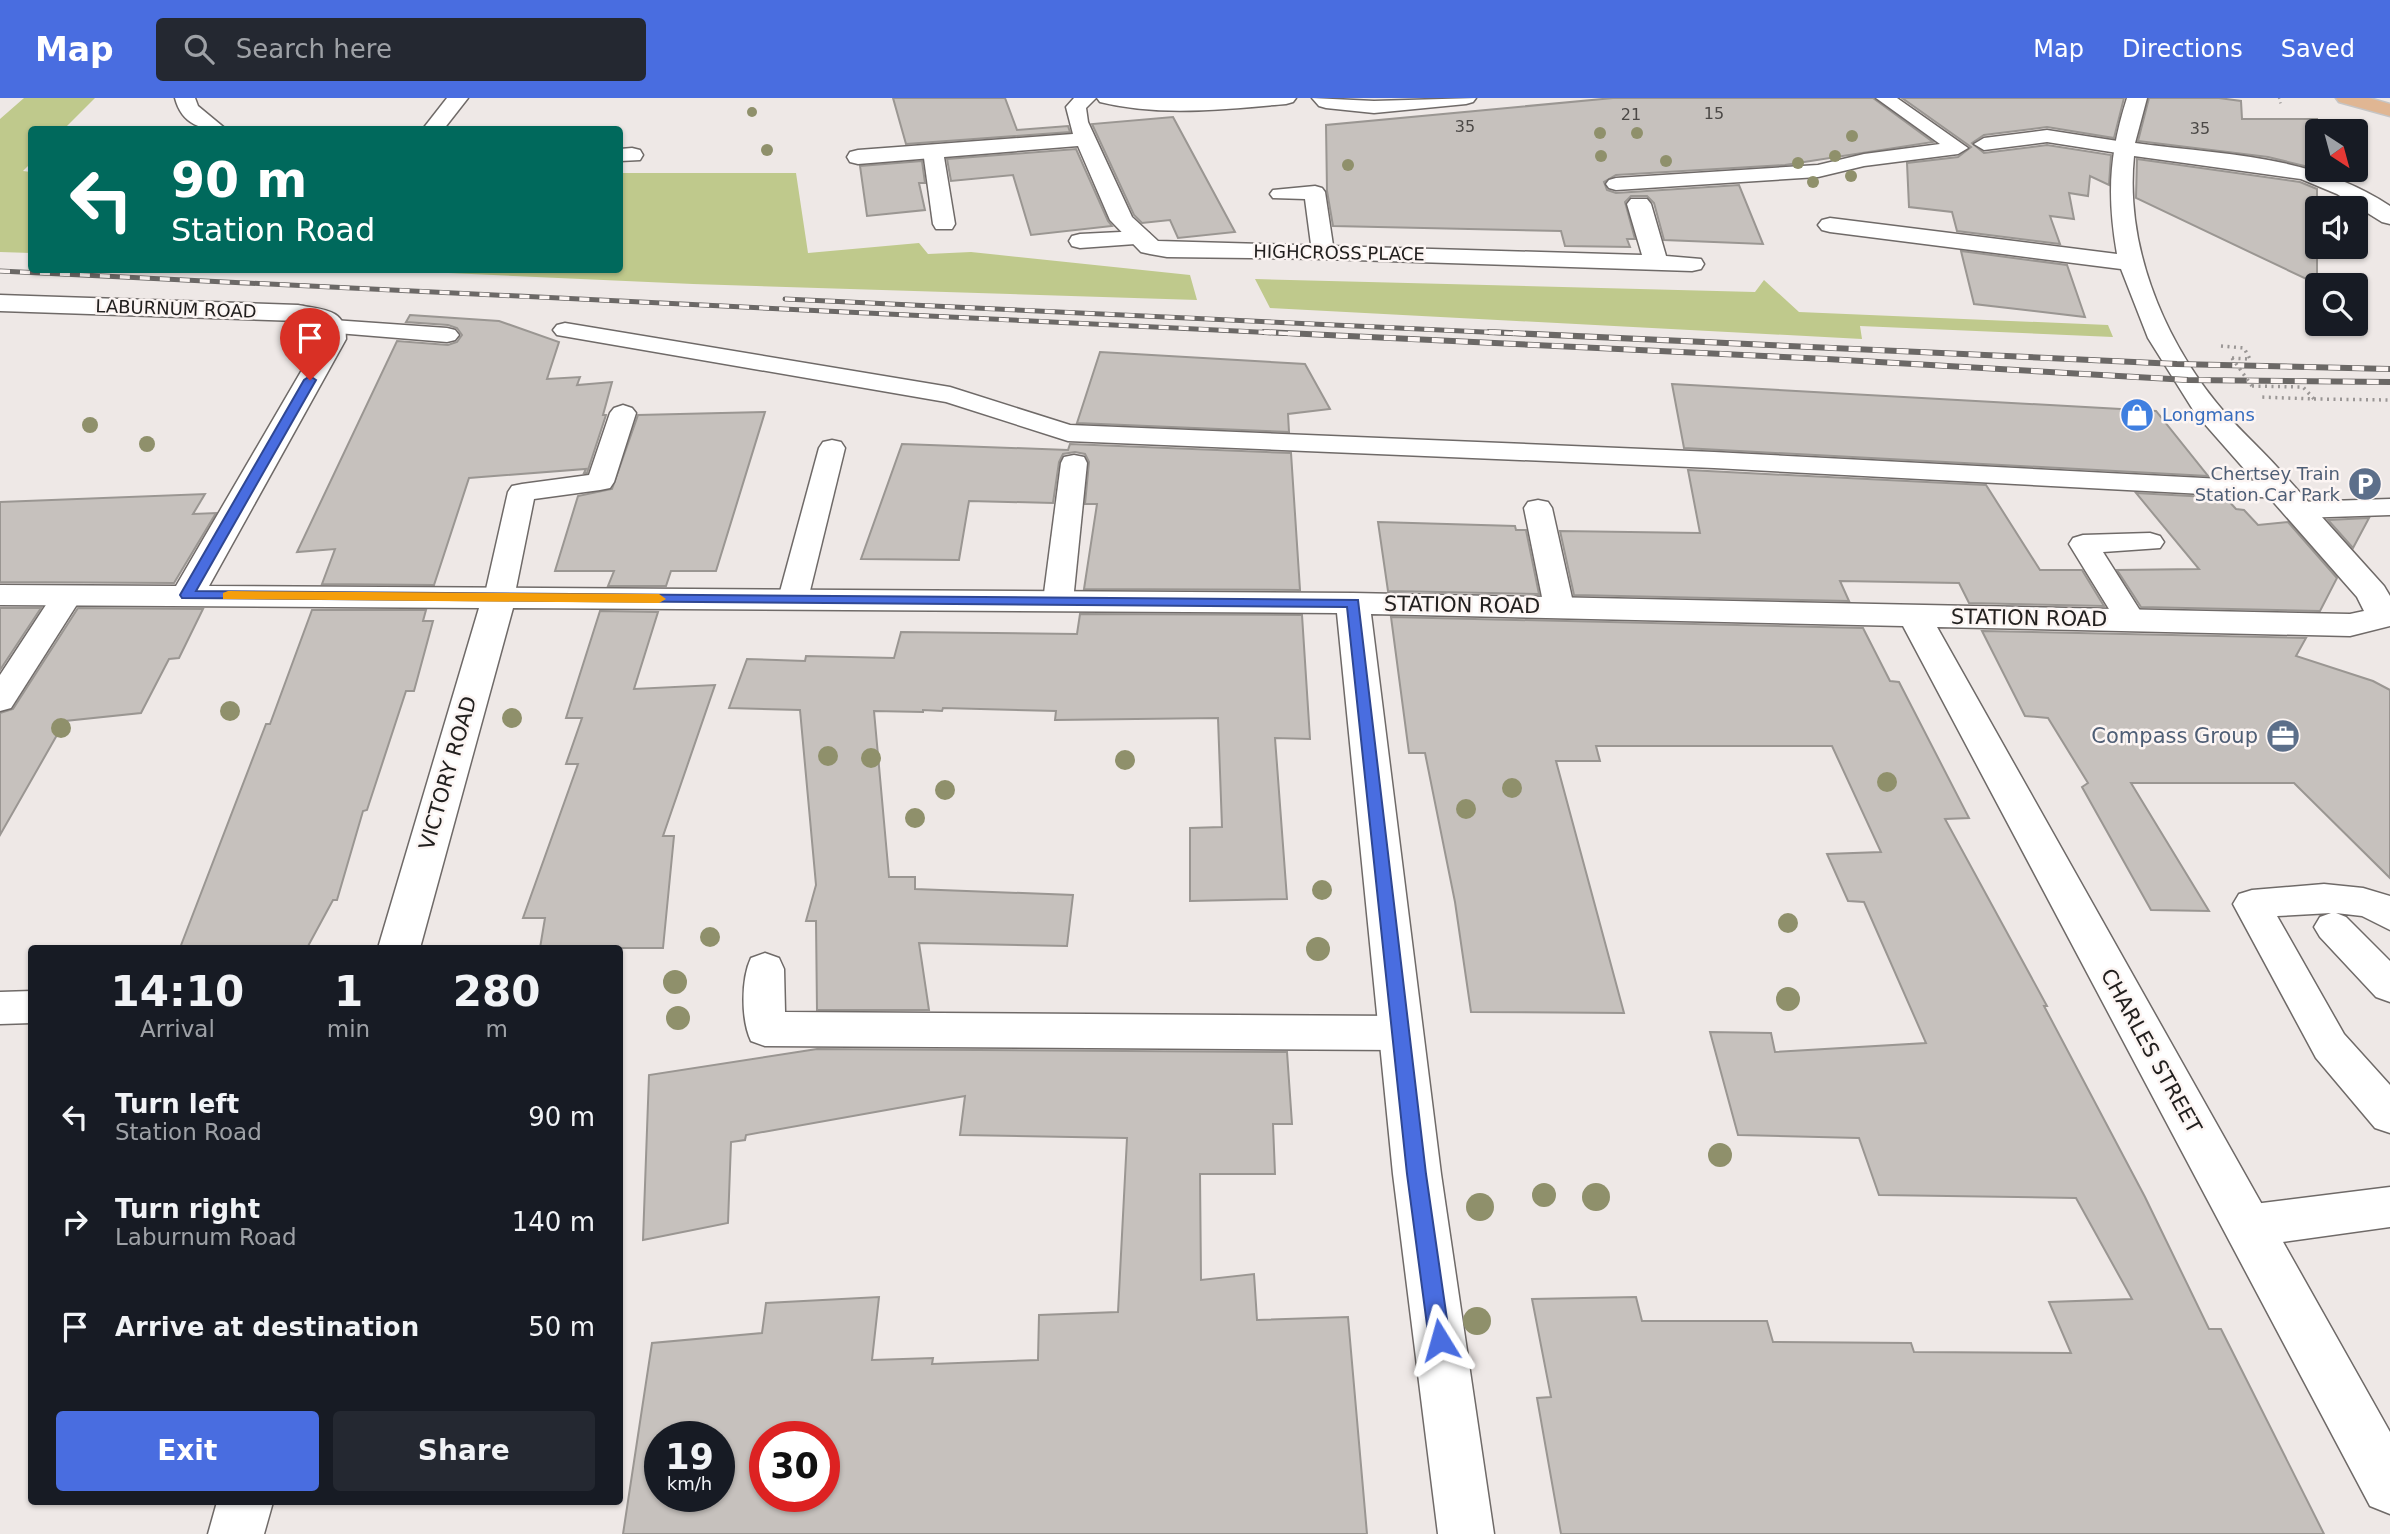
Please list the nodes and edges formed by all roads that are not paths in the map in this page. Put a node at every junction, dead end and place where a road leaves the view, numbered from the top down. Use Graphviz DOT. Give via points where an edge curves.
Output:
graph roads {
  1 [pos="186,98"];
  2 [pos="458,98"];
  3 [pos="1086,98"];
  4 [pos="1107,98"];
  5 [pos="1286,98"];
  6 [pos="1322,98"];
  7 [pos="1466,98"];
  8 [pos="1885,98"];
  9 [pos="2137,98"];
  10 [pos="2346,98"];
  11 [pos="2390,110"];
  12 [pos="211,126"];
  13 [pos="435,126"];
  14 [pos="1086,139"];
  15 [pos="1984,144"];
  16 [pos="2124,148"];
  17 [pos="933,151"];
  18 [pos="858,157"];
  19 [pos="1616,184"];
  20 [pos="1280,194"];
  21 [pos="1639,204"];
  22 [pos="2390,217"];
  23 [pos="944,224"];
  24 [pos="1829,225"];
  25 [pos="1140,238"];
  26 [pos="1080,241"];
  27 [pos="1323,252"];
  28 [pos="1656,263"];
  29 [pos="2133,263"];
  30 [pos="1692,264"];
  31 [pos="0,303"];
  32 [pos="333,327"];
  33 [pos="565,330"];
  34 [pos="447,335"];
  35 [pos="623,413"];
  36 [pos="832,447"];
  37 [pos="1074,463"];
  38 [pos="2289,500"];
  39 [pos="2390,507"];
  40 [pos="1538,508"];
  41 [pos="2150,542"];
  42 [pos="0,595"];
  43 [pos="68,595"];
  44 [pos="187,595"];
  45 [pos="499,598"];
  46 [pos="793,600"];
  47 [pos="1058,601"];
  48 [pos="1353,603"];
  49 [pos="1559,607"];
  50 [pos="1914,615"];
  51 [pos="2131,620"];
  52 [pos="2384,622"];
  53 [pos="0,700"];
  54 [pos="2390,915"];
  55 [pos="2333,927"];
  56 [pos="399,945"];
  57 [pos="765,969"];
  58 [pos="2390,986"];
  59 [pos="28,1007"];
  60 [pos="0,1008"];
  61 [pos="1401,1033"];
  62 [pos="2390,1115"];
  63 [pos="2390,1207"];
  64 [pos="2246,1226"];
  65 [pos="2390,1486"];
  66 [pos="244,1505"];
  67 [pos="236,1534"];
  68 [pos="1466,1534"];
  1 -- 12 [label="street" via="188,109"];
  2 -- 13 [label="street"];
  3 -- 14 [label="street, HIGHCROSS PLACE" via="1076,107"];
  4 -- 5 [label="street" via="1134,104"];
  6 -- 7 [label="street" via="1374,107"];
  8 -- 19 [label="lane" via="1958,148 1818,171"];
  9 -- 16 [label="street"];
  10 -- 11 [label="main road"];
  14 -- 17 [label="street"];
  14 -- 25 [label="street, HIGHCROSS PLACE" via="1122,220"];
  15 -- 16 [label="lane" via="2047,136"];
  16 -- 22 [label="street" via="2323,177"];
  16 -- 29 [label="street" via="2119,173 2123,222"];
  17 -- 18 [label="street"];
  17 -- 23 [label="lane"];
  20 -- 27 [label="lane" via="1315,192"];
  21 -- 28 [label="street"];
  24 -- 29 [label="street"];
  25 -- 26 [label="lane"];
  25 -- 27 [label="street, HIGHCROSS PLACE" via="1150,247 1167,250"];
  27 -- 28 [label="street, HIGHCROSS PLACE"];
  28 -- 30 [label="street, HIGHCROSS PLACE"];
  29 -- 38 [label="street" via="2161,339 2206,407"];
  31 -- 32 [label="street, LABURNUM ROAD" via="298,313 321,317"];
  32 -- 34 [label="lane"];
  32 -- 44 [label="street" via="333,339"];
  33 -- 38 [label="lane" via="950,396 1068,433 1714,460"];
  35 -- 45 [label="lane" via="600,482 522,492"];
  36 -- 46 [label="lane"];
  37 -- 47 [label="lane"];
  38 -- 39 [label="lane"];
  38 -- 52 [label="street" via="2372,593"];
  40 -- 49 [label="lane"];
  41 -- 51 [label="lane" via="2083,544"];
  42 -- 43 [label="street, STATION ROAD"];
  43 -- 44 [label="street, STATION ROAD"];
  43 -- 53 [label="lane"];
  44 -- 45 [label="street, STATION ROAD"];
  45 -- 46 [label="street, STATION ROAD"];
  45 -- 56 [label="street, VICTORY ROAD"];
  46 -- 47 [label="street, STATION ROAD"];
  47 -- 48 [label="street, STATION ROAD"];
  48 -- 49 [label="street, STATION ROAD"];
  48 -- 61 [label="street"];
  49 -- 50 [label="street, STATION ROAD"];
  50 -- 51 [label="street, STATION ROAD"];
  50 -- 64 [label="street, CHARLES STREET"];
  51 -- 52 [label="street, STATION ROAD"];
  54 -- 62 [label="lane" via="2382,906 2323,897 2252,904 2330,1046"];
  55 -- 58 [label="lane"];
  57 -- 61 [label="lane" via="765,1029"];
  59 -- 60 [label="lane"];
  61 -- 68 [label="street"];
  63 -- 64 [label="lane"];
  64 -- 65 [label="street, CHARLES STREET"];
  66 -- 67 [label="street"];
}
